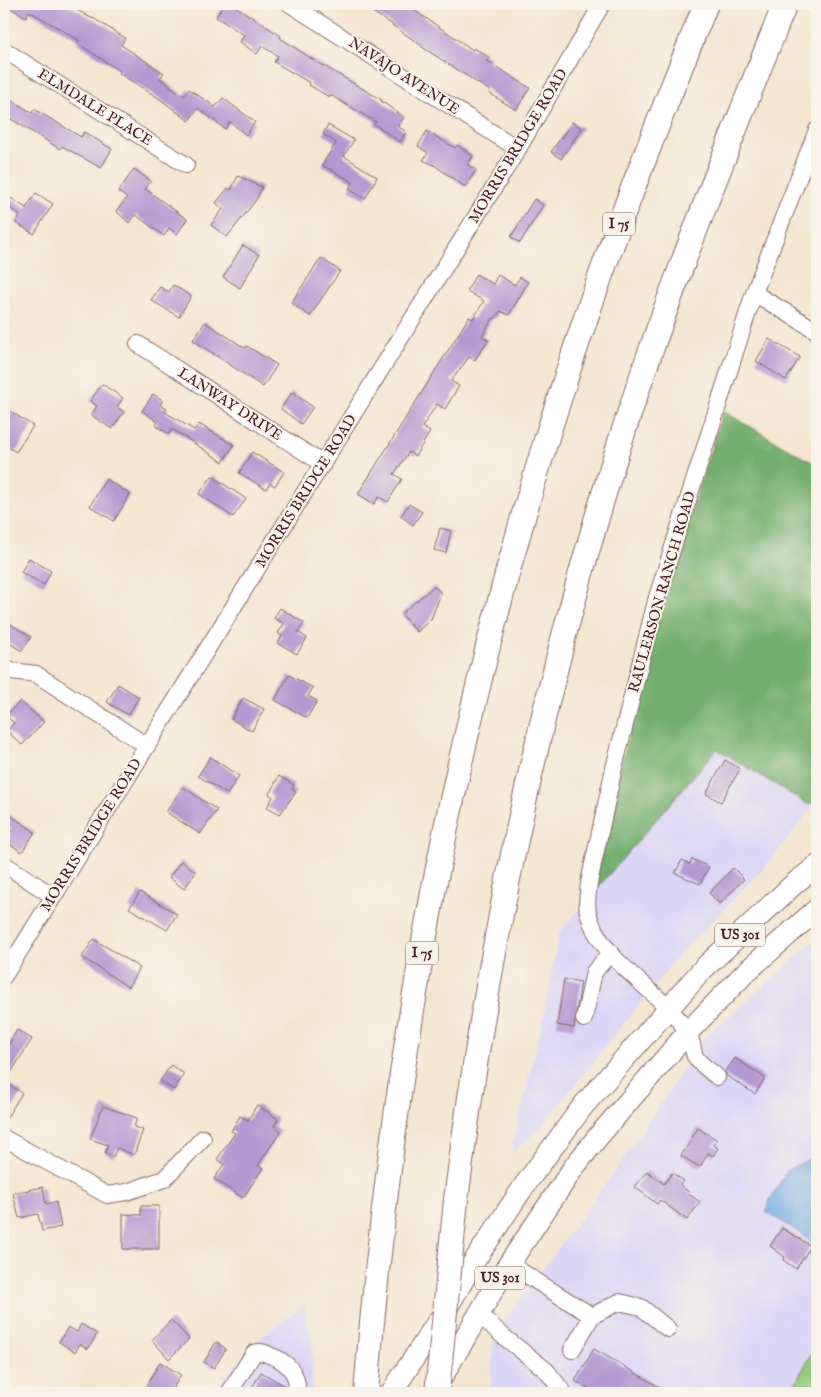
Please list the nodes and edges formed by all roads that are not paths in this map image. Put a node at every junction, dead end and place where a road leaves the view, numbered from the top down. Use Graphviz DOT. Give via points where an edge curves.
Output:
graph roads {
  1 [pos="290,4"];
  2 [pos="602,4"];
  3 [pos="706,4"];
  4 [pos="785,4"];
  5 [pos="4,50"];
  6 [pos="817,130"];
  7 [pos="518,149"];
  8 [pos="186,165"];
  9 [pos="754,293"];
  10 [pos="817,331"];
  11 [pos="138,344"];
  12 [pos="322,464"];
  13 [pos="4,670"];
  14 [pos="146,746"];
  15 [pos="4,864"];
  16 [pos="817,866"];
  17 [pos="53,896"];
  18 [pos="817,909"];
  19 [pos="611,952"];
  20 [pos="5,970"];
  21 [pos="668,1009"];
  22 [pos="584,1019"];
  23 [pos="688,1032"];
  24 [pos="717,1077"];
  25 [pos="4,1138"];
  26 [pos="203,1138"];
  27 [pos="509,1264"];
  28 [pos="478,1313"];
  29 [pos="592,1316"];
  30 [pos="668,1329"];
  31 [pos="572,1350"];
  32 [pos="229,1393"];
  33 [pos="297,1393"];
  34 [pos="366,1393"];
  35 [pos="391,1393"];
  36 [pos="432,1393"];
  37 [pos="436,1393"];
  38 [pos="564,1393"];
  1 -- 7 [label="street, NAVAJO AVENUE"];
  2 -- 7 [label="street, MORRIS BRIDGE ROAD"];
  3 -- 34 [label="highway, I 75" via="631,190 571,362 474,701 439,862 416,990 385,1202"];
  4 -- 37 [label="highway, bridge" via="717,173 638,386 603,496 545,709 492,961 456,1200"];
  5 -- 8 [label="street, ELMDALE PLACE"];
  6 -- 9 [label="street, RAULERSON RANCH ROAD"];
  7 -- 12 [label="street, MORRIS BRIDGE ROAD"];
  9 -- 10 [label="street"];
  9 -- 19 [label="street, RAULERSON RANCH ROAD" via="657,598 588,886 588,910 593,927"];
  11 -- 12 [label="street, LANWAY DRIVE"];
  12 -- 14 [label="street, MORRIS BRIDGE ROAD"];
  13 -- 14 [label="street" via="36,674"];
  14 -- 17 [label="street, MORRIS BRIDGE ROAD"];
  15 -- 17 [label="street"];
  16 -- 21 [label="main road, US 301" via="703,969"];
  17 -- 20 [label="street, MORRIS BRIDGE ROAD"];
  18 -- 23 [label="main road, US 301" via="745,973"];
  19 -- 21 [label="street, RAULERSON RANCH ROAD"];
  19 -- 22 [label="street" via="594,972"];
  21 -- 23 [label="street, RAULERSON RANCH ROAD"];
  21 -- 35 [label="main road, US 301" via="583,1106 551,1148"];
  23 -- 24 [label="street" via="696,1058"];
  23 -- 27 [label="main road, US 301" via="574,1167"];
  25 -- 26 [label="street" via="106,1195 127,1192 164,1179"];
  27 -- 28 [label="main road, US 301"];
  27 -- 29 [label="street"];
  28 -- 36 [label="main road, US 301"];
  28 -- 38 [label="street" via="546,1370"];
  29 -- 30 [label="street" via="619,1302 641,1307"];
  29 -- 31 [label="street"];
  32 -- 33 [label="street" via="257,1352 270,1355 292,1369"];
}
